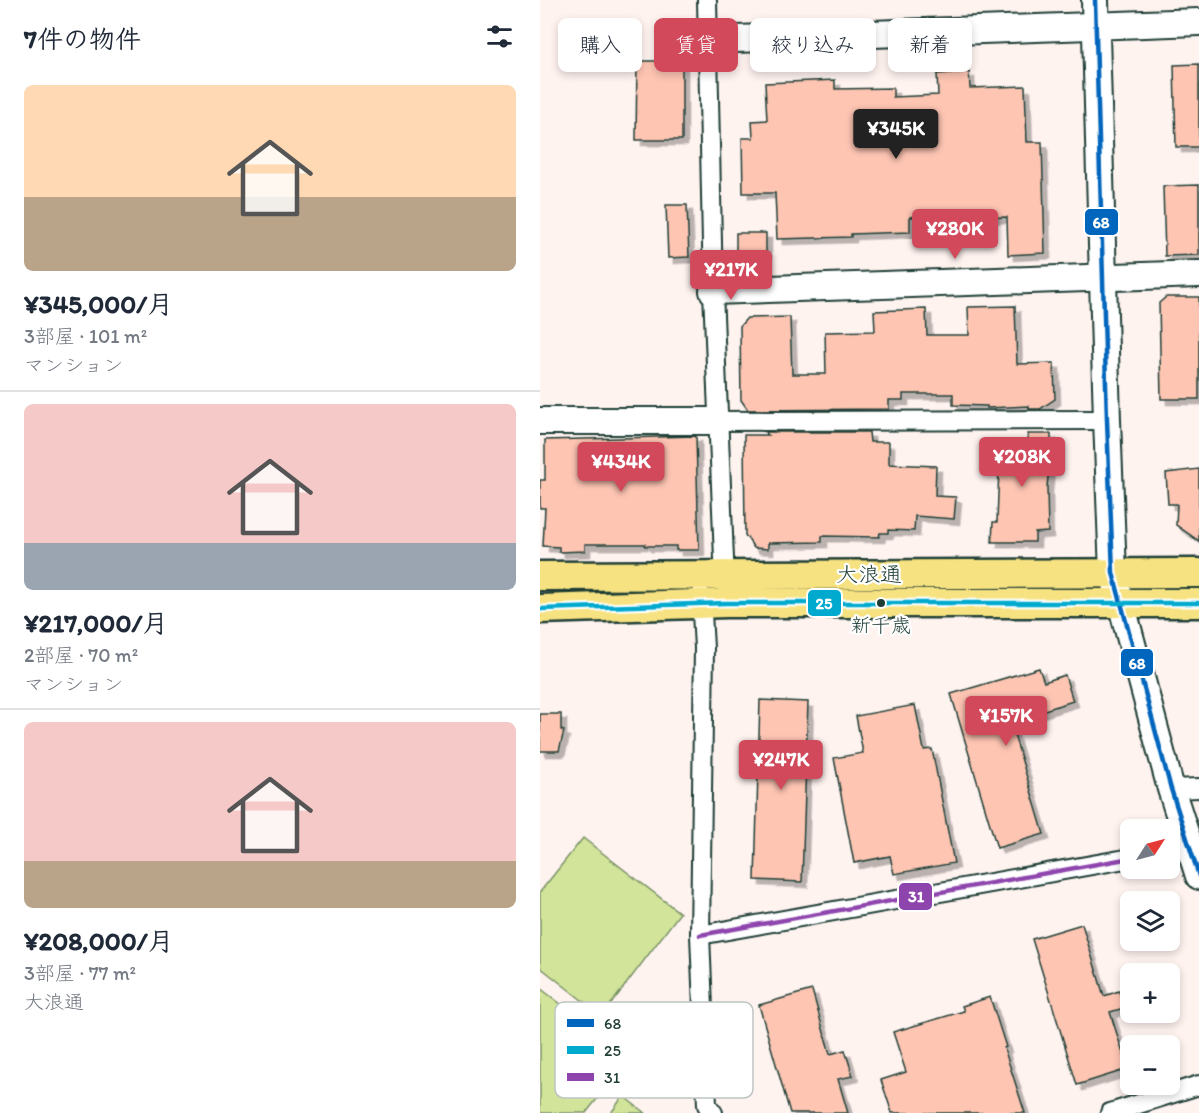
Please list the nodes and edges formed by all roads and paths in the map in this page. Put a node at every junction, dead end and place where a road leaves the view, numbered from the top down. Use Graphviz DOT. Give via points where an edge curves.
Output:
graph roads {
  1 [pos="707,0"];
  2 [pos="1096,12"];
  3 [pos="707,18"];
  4 [pos="1199,22"];
  5 [pos="738,38"];
  6 [pos="709,72"];
  7 [pos="1199,274"];
  8 [pos="1103,277"];
  9 [pos="713,291"];
  10 [pos="540,420"];
  11 [pos="1107,420"];
  12 [pos="718,421"];
  13 [pos="1113,573"];
  14 [pos="1199,573"];
  15 [pos="540,576"];
  16 [pos="713,590"];
  17 [pos="1199,603"];
  18 [pos="1122,604"];
  19 [pos="540,609"];
  20 [pos="1199,788"];
  21 [pos="1171,789"];
  22 [pos="1175,819"];
  23 [pos="1180,850"];
  24 [pos="1120,860"];
  25 [pos="1199,876"];
  26 [pos="700,935"];
  27 [pos="703,1002"];
  28 [pos="1199,1085"];
  29 [pos="707,1098"];
  30 [pos="713,1113"];
  31 [pos="1110,1113"];
  1 -- 3 [label="street"];
  2 -- 4 [label="street"];
  2 -- 5 [label="street"];
  2 -- 8 [label="street"];
  6 -- 9 [label="street"];
  7 -- 8 [label="street"];
  8 -- 9 [label="street"];
  8 -- 11 [label="street"];
  9 -- 12 [label="street"];
  10 -- 12 [label="street"];
  11 -- 12 [label="street"];
  11 -- 13 [label="street"];
  12 -- 16 [label="street"];
  13 -- 14 [label="main road, 大浪通"];
  13 -- 16 [label="main road, 大浪通"];
  13 -- 18 [label="street"];
  15 -- 16 [label="main road, 大浪通"];
  16 -- 18 [label="main road, 大浪通"];
  16 -- 19 [label="main road, 大浪通"];
  16 -- 26 [label="street" via="704,648"];
  17 -- 18 [label="main road, 大浪通"];
  18 -- 21 [label="street"];
  20 -- 21 [label="street"];
  21 -- 22 [label="street"];
  23 -- 25 [label="street"];
  24 -- 26 [label="street"];
  26 -- 27 [label="street"];
  28 -- 31 [label="street"];
  29 -- 30 [label="street"];
}
